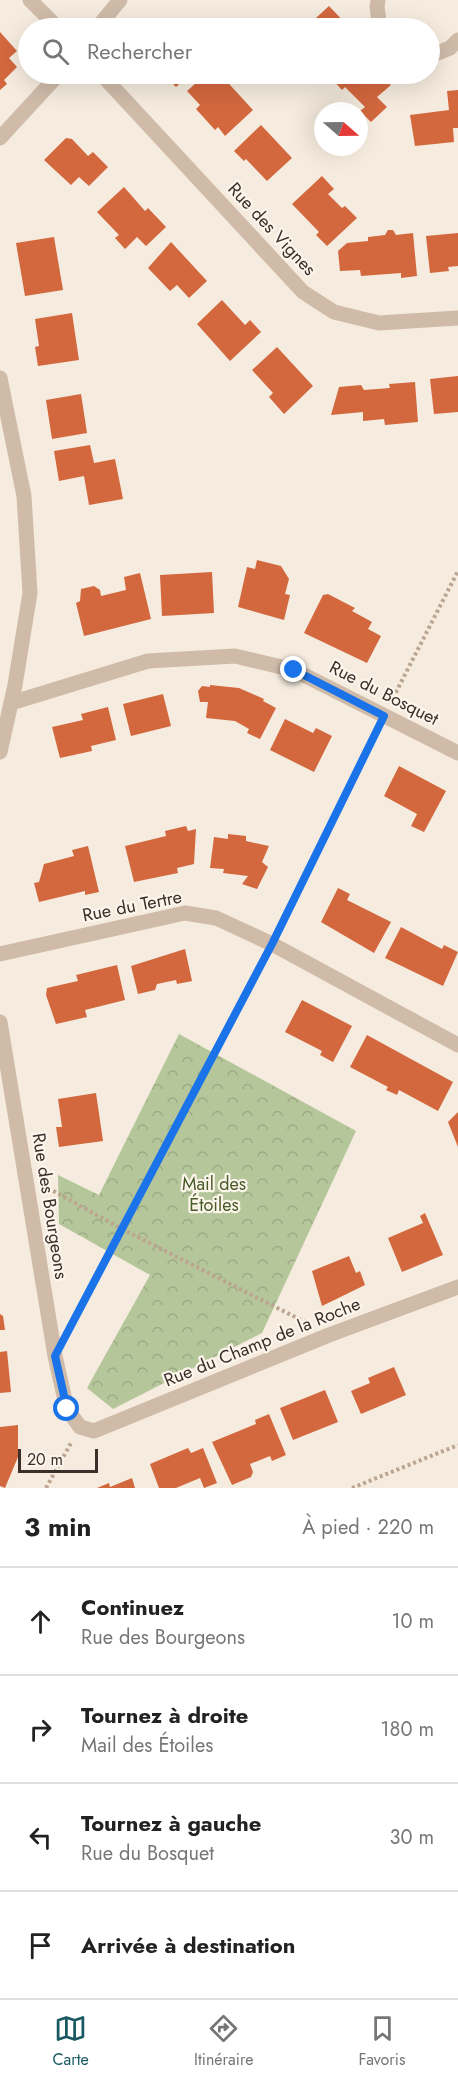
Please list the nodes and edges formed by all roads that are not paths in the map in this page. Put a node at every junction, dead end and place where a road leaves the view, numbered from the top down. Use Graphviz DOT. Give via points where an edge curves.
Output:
graph roads {
  1 [pos="30,0"];
  2 [pos="120,0"];
  3 [pos="378,0"];
  4 [pos="48,18"];
  5 [pos="105,18"];
  6 [pos="379,18"];
  7 [pos="458,40"];
  8 [pos="440,52"];
  9 [pos="50,84"];
  10 [pos="110,84"];
  11 [pos="0,138"];
  12 [pos="458,318"];
  13 [pos="0,378"];
  14 [pos="11,703"];
  15 [pos="0,752"];
  16 [pos="458,753"];
  17 [pos="0,954"];
  18 [pos="0,1022"];
  19 [pos="458,1045"];
  20 [pos="458,1287"];
  21 [pos="80,1427"];
  1 -- 4 [label="street"];
  2 -- 5 [label="street"];
  3 -- 6 [label="street"];
  7 -- 8 [label="street"];
  9 -- 11 [label="street"];
  10 -- 12 [label="street, Rue des Vignes" via="303,292 334,312 379,323"];
  13 -- 14 [label="street" via="24,496 30,592"];
  14 -- 15 [label="street"];
  14 -- 16 [label="street, Rue du Bosquet" via="148,661 235,656 294,670"];
  17 -- 19 [label="street, Rue du Tertre" via="185,913 216,918 272,944"];
  18 -- 21 [label="street, Rue des Bourgeons" via="55,1356 67,1409"];
  20 -- 21 [label="street, Rue du Champ de la Roche" via="94,1431"];
}
